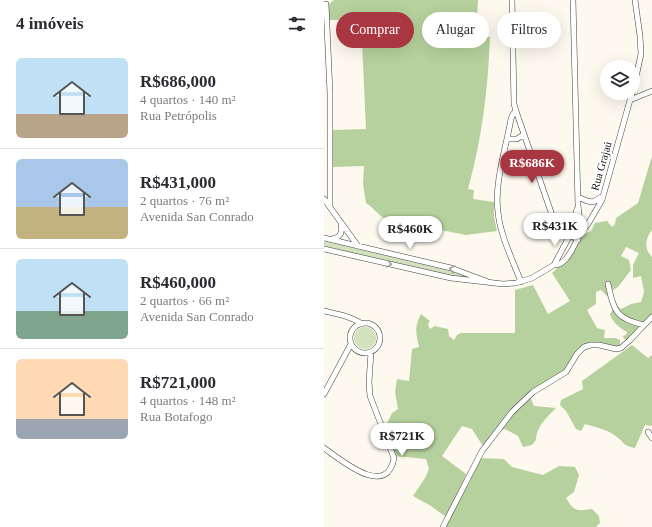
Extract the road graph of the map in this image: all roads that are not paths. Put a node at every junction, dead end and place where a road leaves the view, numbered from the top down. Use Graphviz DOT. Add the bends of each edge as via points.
graph roads {
  1 [pos="512,0"];
  2 [pos="573,0"];
  3 [pos="634,0"];
  4 [pos="327,3"];
  5 [pos="640,60"];
  6 [pos="652,91"];
  7 [pos="330,93"];
  8 [pos="640,96"];
  9 [pos="324,97"];
  10 [pos="630,100"];
  11 [pos="516,111"];
  12 [pos="523,135"];
  13 [pos="507,138"];
  14 [pos="330,154"];
  15 [pos="324,157"];
  16 [pos="603,196"];
  17 [pos="578,197"];
  18 [pos="324,198"];
  19 [pos="593,202"];
  20 [pos="578,205"];
  21 [pos="330,206"];
  22 [pos="596,210"];
  23 [pos="340,222"];
  24 [pos="557,226"];
  25 [pos="572,228"];
  26 [pos="581,232"];
  27 [pos="570,235"];
  28 [pos="326,239"];
  29 [pos="578,240"];
  30 [pos="358,246"];
  31 [pos="324,249"];
  32 [pos="554,266"];
  33 [pos="489,282"];
  34 [pos="520,282"];
  35 [pos="608,284"];
  36 [pos="324,311"];
  37 [pos="652,317"];
  38 [pos="362,324"];
  39 [pos="644,325"];
  40 [pos="351,344"];
  41 [pos="371,352"];
  42 [pos="324,394"];
  43 [pos="648,432"];
  44 [pos="652,438"];
  45 [pos="324,448"];
  46 [pos="443,527"];
  1 -- 11 [label="street"];
  2 -- 17 [label="street"];
  3 -- 5 [label="street, Rua Grajaú" via="640,36"];
  4 -- 7 [label="street"];
  6 -- 8 [label="street"];
  7 -- 9 [label="street"];
  7 -- 14 [label="street"];
  10 -- 16 [label="street, Rua Grajaú"];
  11 -- 12 [label="street"];
  11 -- 13 [label="street" via="511,119"];
  12 -- 13 [label="street" via="518,139"];
  12 -- 24 [label="street"];
  13 -- 34 [label="street" via="498,186 498,211"];
  14 -- 15 [label="street"];
  14 -- 21 [label="street"];
  16 -- 19 [label="street"];
  16 -- 22 [label="street, Rua Grajaú"];
  17 -- 19 [label="street"];
  17 -- 20 [label="street"];
  18 -- 21 [label="street"];
  19 -- 22 [label="street"];
  20 -- 25 [label="street"];
  20 -- 26 [label="street"];
  21 -- 23 [label="street"];
  22 -- 26 [label="street, Rua Grajaú"];
  23 -- 28 [label="street" via="340,235 337,238"];
  23 -- 30 [label="street"];
  24 -- 25 [label="street"];
  24 -- 27 [label="street"];
  25 -- 26 [label="street" via="577,228"];
  25 -- 27 [label="street"];
  26 -- 29 [label="street"];
  27 -- 29 [label="street"];
  27 -- 32 [label="street"];
  28 -- 30 [label="street"];
  29 -- 32 [label="street" via="566,259"];
  33 -- 30 [label="street, one-way" via="456,270"];
  31 -- 33 [label="street, one-way" via="451,278"];
  32 -- 34 [label="street"];
  33 -- 34 [label="street"];
  35 -- 39 [label="street" via="613,306 621,316 633,323"];
  36 -- 38 [label="street" via="346,316"];
  37 -- 39 [label="street"];
  38 -- 40 [label="street" via="353,329"];
  38 -- 41 [label="street" via="371,325 378,331 380,341"];
  39 -- 46 [label="street" via="620,348 591,345 584,348 566,372 534,392 518,407 482,451"];
  40 -- 41 [label="street" via="358,351"];
  40 -- 42 [label="street"];
  41 -- 45 [label="street" via="370,396 394,458 392,466 381,477 372,477"];
  43 -- 44 [label="street"];
}
